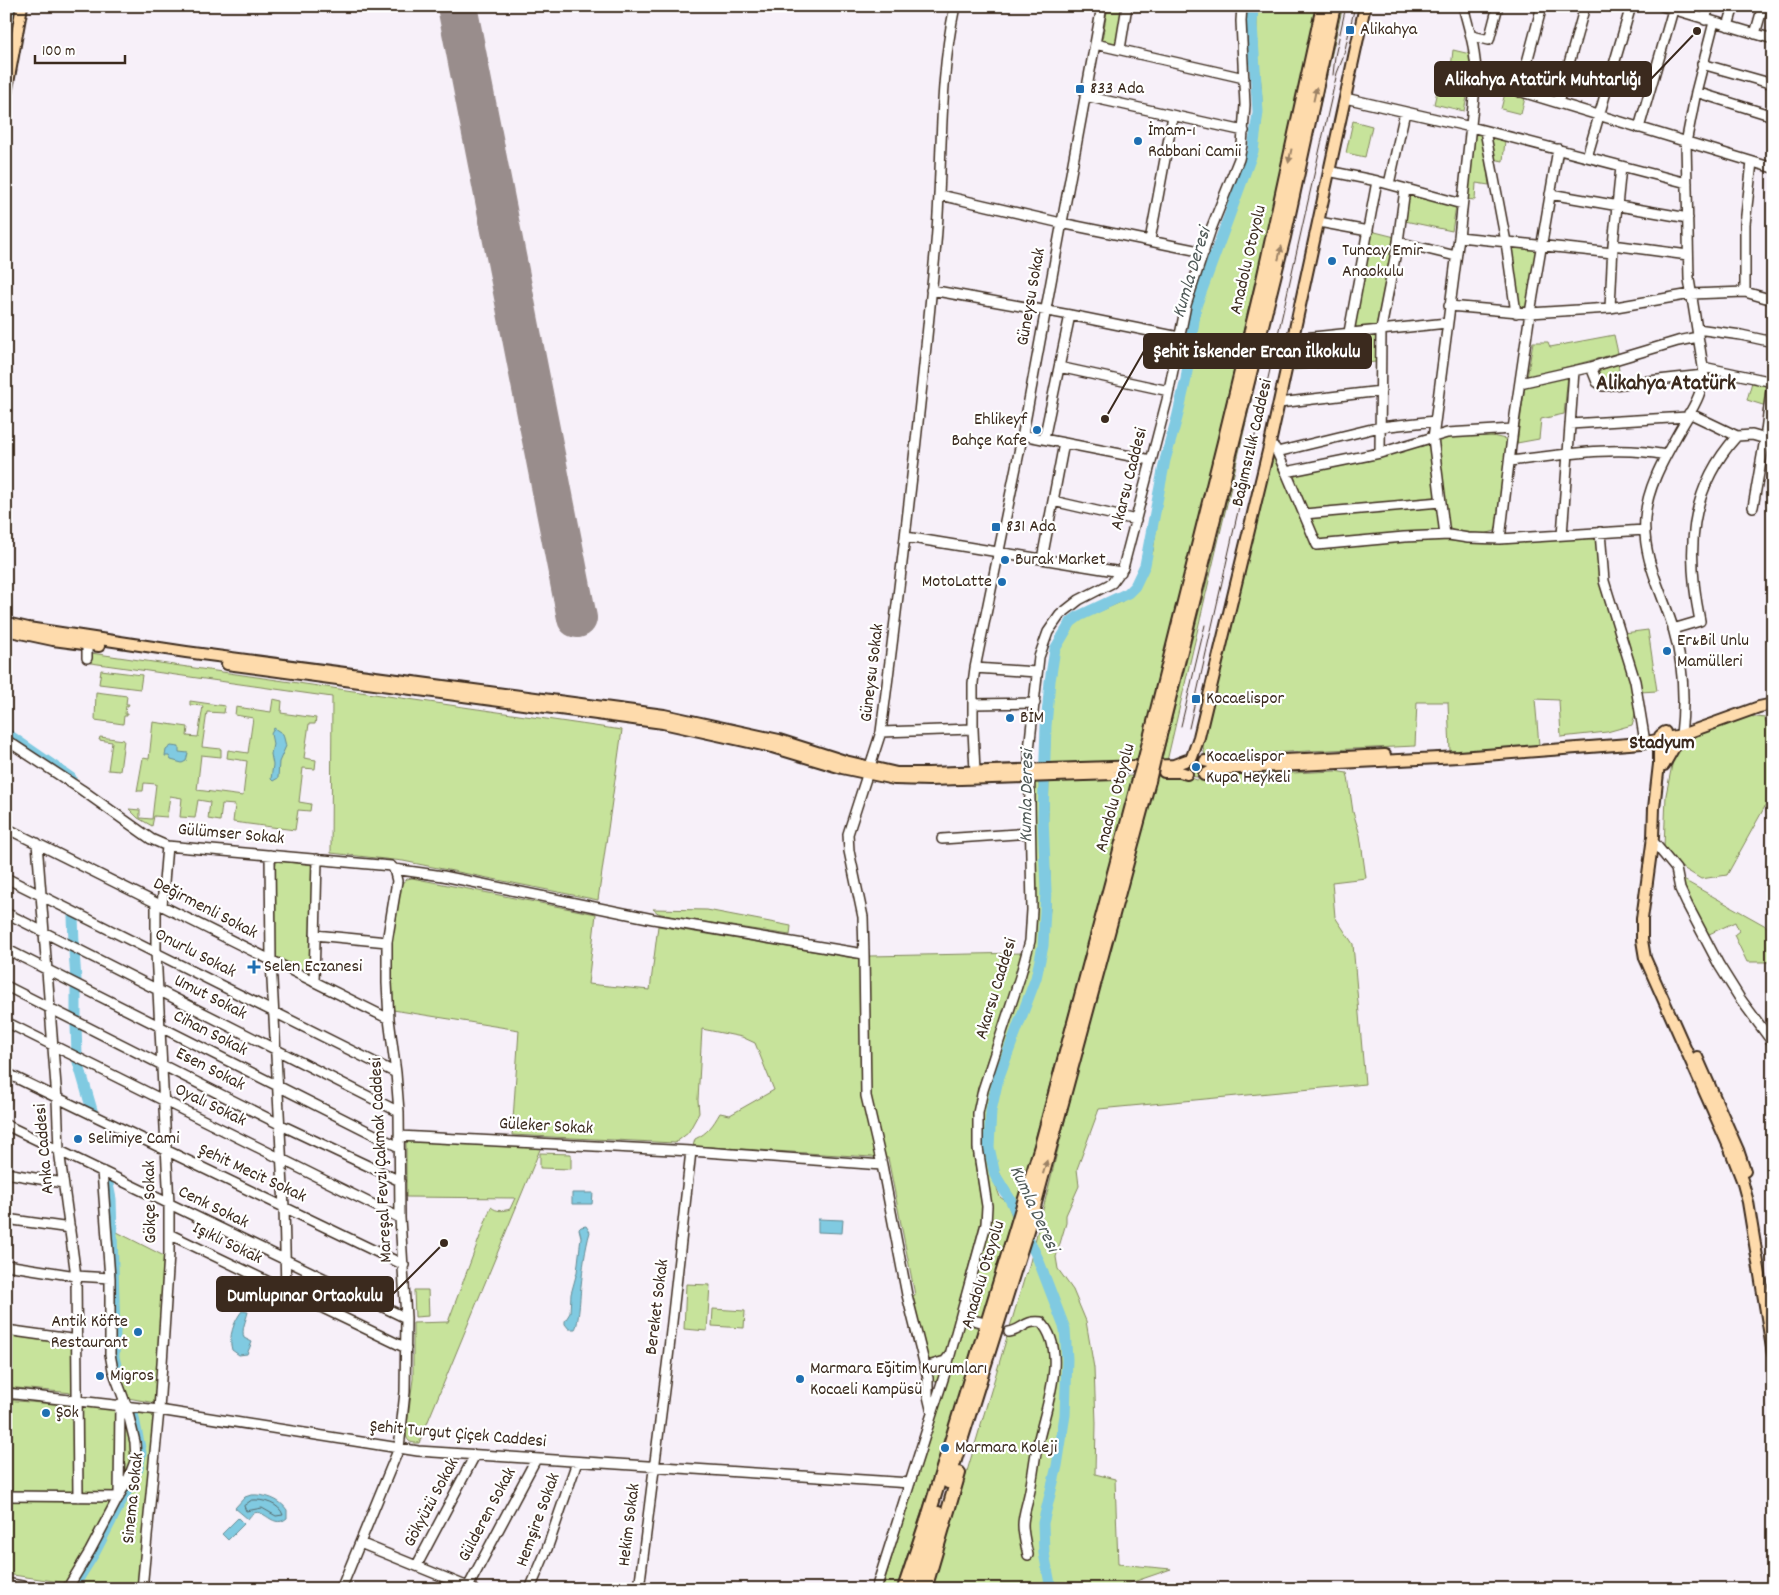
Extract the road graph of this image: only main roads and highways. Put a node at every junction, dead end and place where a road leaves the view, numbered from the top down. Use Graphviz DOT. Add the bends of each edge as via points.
graph roads {
  1 [pos="22,6"];
  2 [pos="1323,6"];
  3 [pos="1334,6"];
  4 [pos="1365,6"];
  5 [pos="10,70"];
  6 [pos="6,84"];
  7 [pos="6,94"];
  8 [pos="6,623"];
  9 [pos="6,630"];
  10 [pos="1773,700"];
  11 [pos="1773,704"];
  12 [pos="1681,732"];
  13 [pos="1662,735"];
  14 [pos="1643,739"];
  15 [pos="1459,754"];
  16 [pos="1150,759"];
  17 [pos="1197,759"];
  18 [pos="1662,765"];
  19 [pos="869,770"];
  20 [pos="1083,772"];
  21 [pos="1029,774"];
  22 [pos="1187,774"];
  23 [pos="1204,775"];
  24 [pos="1144,780"];
  25 [pos="1655,842"];
  26 [pos="1773,1321"];
  27 [pos="1772,1349"];
  28 [pos="985,1366"];
  29 [pos="904,1589"];
  30 [pos="914,1589"];
  31 [pos="925,1589"];
  1 -- 5 [label="main road"];
  2 -- 16 [label="highway, Anadolu Otoyolu, one-way" via="1263,280"];
  16 -- 3 [label="highway, Anadolu Otoyolu, one-way" via="1284,237"];
  4 -- 17 [label="main road, Bağımsızlık Caddesi" via="1272,438 1198,739"];
  5 -- 6 [label="main road"];
  5 -- 7 [label="main road"];
  8 -- 19 [label="main road" via="177,651 664,715 779,740"];
  9 -- 19 [label="main road" via="88,645 663,723 772,747 842,768"];
  10 -- 12 [label="main road"];
  11 -- 12 [label="main road"];
  12 -- 13 [label="main road"];
  12 -- 18 [label="main road"];
  13 -- 14 [label="main road"];
  13 -- 18 [label="main road"];
  14 -- 15 [label="main road"];
  14 -- 18 [label="main road"];
  15 -- 17 [label="main road" via="1219,763"];
  15 -- 23 [label="main road" via="1220,769"];
  16 -- 24 [label="highway, Anadolu Otoyolu, bridge"];
  17 -- 20 [label="main road" via="1174,765"];
  17 -- 22 [label="main road" via="1185,769"];
  17 -- 23 [label="main road" via="1208,769"];
  18 -- 25 [label="main road"];
  19 -- 21 [label="main road"];
  19 -- 21 [label="main road" via="894,779 929,780"];
  20 -- 21 [label="main road"];
  20 -- 22 [label="main road"];
  22 -- 23 [label="main road" via="1195,779"];
  28 -- 24 [label="highway, Anadolu Otoyolu, one-way" via="1032,1214"];
  24 -- 29 [label="highway, Anadolu Otoyolu" via="1025,1199"];
  25 -- 26 [label="main road" via="1648,943 1653,962 1738,1150 1754,1202"];
  25 -- 27 [label="main road" via="1642,919 1645,958 1742,1180"];
  28 -- 30 [label="highway, Anadolu Otoyolu"];
  28 -- 31 [label="highway" via="958,1477"];
}
